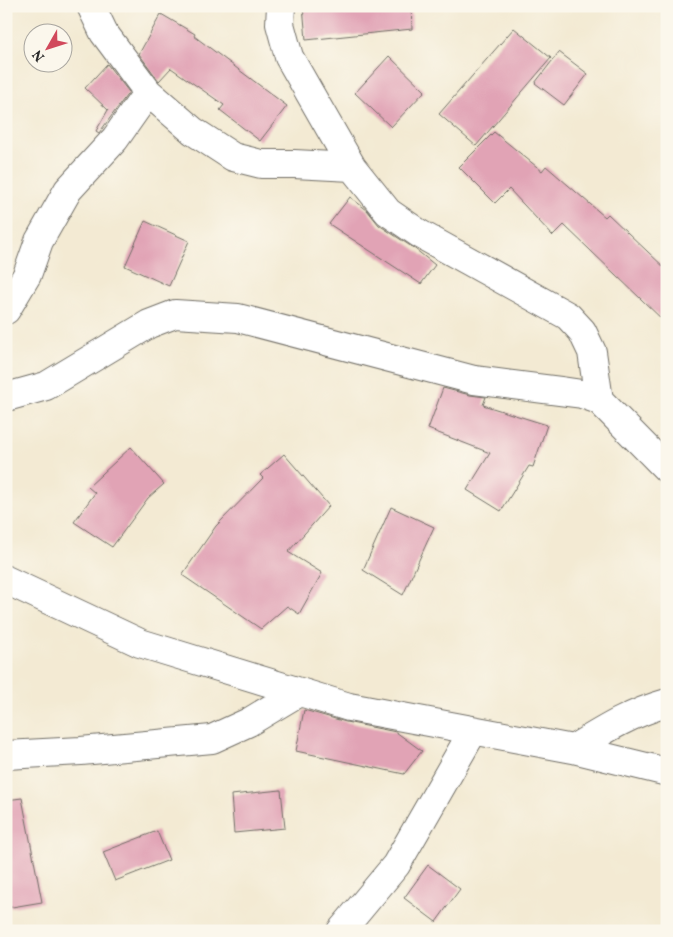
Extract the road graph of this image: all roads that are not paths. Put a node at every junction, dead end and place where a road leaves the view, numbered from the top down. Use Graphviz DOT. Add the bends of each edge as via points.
graph roads {
  1 [pos="91,6"];
  2 [pos="281,6"];
  3 [pos="148,92"];
  4 [pos="352,167"];
  5 [pos="6,310"];
  6 [pos="6,396"];
  7 [pos="599,400"];
  8 [pos="667,469"];
  9 [pos="6,580"];
  10 [pos="299,692"];
  11 [pos="667,703"];
  12 [pos="473,730"];
  13 [pos="573,749"];
  14 [pos="6,755"];
  15 [pos="667,772"];
  16 [pos="341,931"];
  1 -- 3 [label="street" via="104,33"];
  2 -- 4 [label="street" via="280,24 290,57"];
  3 -- 4 [label="street" via="193,130 233,157 261,164"];
  3 -- 5 [label="street" via="115,139 68,190 39,241 27,275"];
  4 -- 7 [label="street" via="388,212 420,234 568,316 582,331 592,352"];
  6 -- 7 [label="street" via="46,386 149,324 175,314 238,318 474,380 582,394"];
  7 -- 8 [label="street"];
  9 -- 10 [label="street" via="140,643"];
  10 -- 12 [label="street" via="349,707"];
  10 -- 14 [label="street" via="249,722 212,739"];
  11 -- 13 [label="street" via="617,722"];
  12 -- 13 [label="street"];
  12 -- 16 [label="street" via="396,865"];
  13 -- 15 [label="street"];
}
